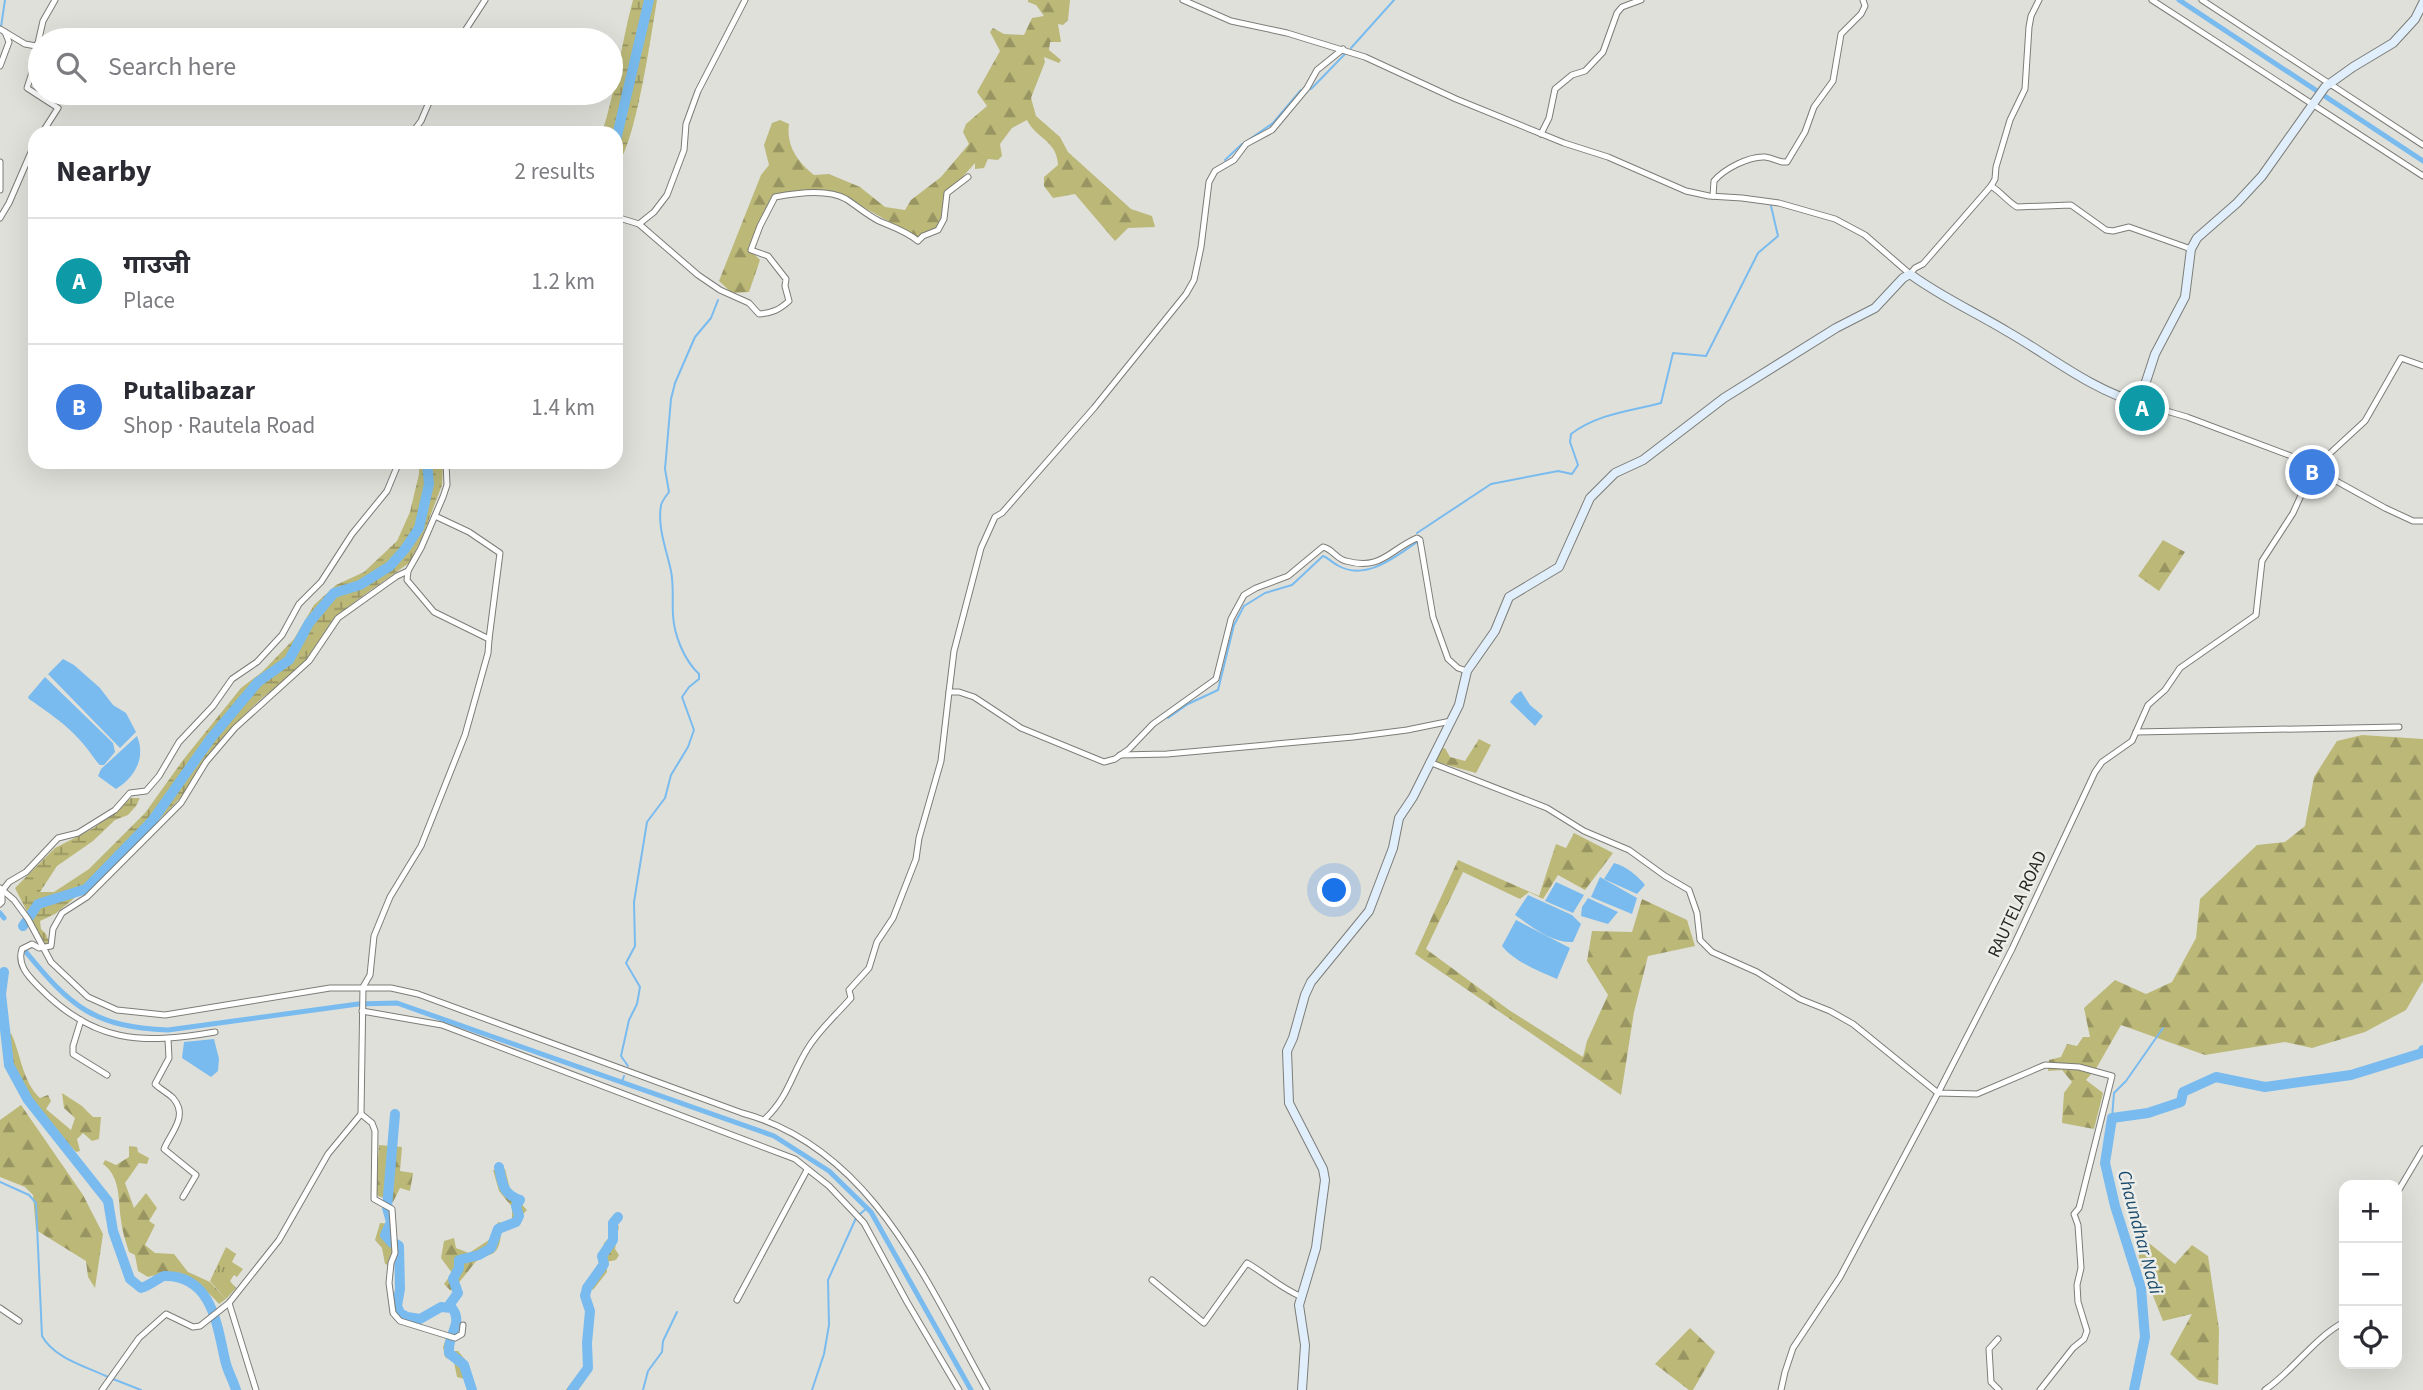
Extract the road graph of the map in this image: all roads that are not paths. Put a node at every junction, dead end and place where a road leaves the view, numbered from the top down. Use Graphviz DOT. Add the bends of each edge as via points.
graph roads {
  1 [pos="55,0"];
  2 [pos="485,0"];
  3 [pos="745,0"];
  4 [pos="1183,0"];
  5 [pos="1641,0"];
  6 [pos="1863,0"];
  7 [pos="2039,0"];
  8 [pos="2152,0"];
  9 [pos="2202,0"];
  10 [pos="2423,3"];
  11 [pos="41,28"];
  12 [pos="467,28"];
  13 [pos="3,31"];
  14 [pos="28,45"];
  15 [pos="1343,49"];
  16 [pos="0,66"];
  17 [pos="2327,85"];
  18 [pos="2314,103"];
  19 [pos="53,105"];
  20 [pos="428,105"];
  21 [pos="46,126"];
  22 [pos="417,126"];
  23 [pos="1541,134"];
  24 [pos="2423,145"];
  25 [pos="28,159"];
  26 [pos="0,162"];
  27 [pos="2423,176"];
  28 [pos="968,177"];
  29 [pos="1991,186"];
  30 [pos="0,190"];
  31 [pos="1713,196"];
  32 [pos="0,218"];
  33 [pos="623,219"];
  34 [pos="639,224"];
  35 [pos="2191,249"];
  36 [pos="1910,274"];
  37 [pos="2423,366"];
  38 [pos="2139,403"];
  39 [pos="396,469"];
  40 [pos="446,469"];
  41 [pos="2313,469"];
  42 [pos="435,516"];
  43 [pos="2423,521"];
  44 [pos="408,571"];
  45 [pos="489,639"];
  46 [pos="1467,671"];
  47 [pos="949,692"];
  48 [pos="1451,721"];
  49 [pos="2399,727"];
  50 [pos="2136,732"];
  51 [pos="1120,755"];
  52 [pos="1429,762"];
  53 [pos="1,889"];
  54 [pos="1,903"];
  55 [pos="42,948"];
  56 [pos="363,990"];
  57 [pos="363,1008"];
  58 [pos="81,1020"];
  59 [pos="215,1032"];
  60 [pos="167,1039"];
  61 [pos="107,1075"];
  62 [pos="1938,1093"];
  63 [pos="361,1114"];
  64 [pos="765,1119"];
  65 [pos="2423,1149"];
  66 [pos="807,1170"];
  67 [pos="2402,1185"];
  68 [pos="183,1197"];
  69 [pos="1152,1280"];
  70 [pos="1302,1297"];
  71 [pos="737,1300"];
  72 [pos="229,1303"];
  73 [pos="0,1308"];
  74 [pos="19,1321"];
  75 [pos="463,1325"];
  76 [pos="2339,1325"];
  77 [pos="1998,1339"];
  78 [pos="102,1390"];
  79 [pos="256,1390"];
  80 [pos="959,1390"];
  81 [pos="987,1390"];
  82 [pos="1302,1390"];
  83 [pos="1782,1390"];
  84 [pos="1999,1390"];
  85 [pos="2040,1390"];
  86 [pos="2265,1390"];
  1 -- 11 [label="street"];
  2 -- 12 [label="street"];
  3 -- 34 [label="street" via="698,91 686,124 684,150 667,194"];
  4 -- 15 [label="street" via="1231,21"];
  5 -- 23 [label="street" via="1617,13 1603,52 1585,71 1555,89"];
  6 -- 31 [label="street" via="1861,14 1841,34 1833,80 1787,162 1756,157 1729,169 1714,181"];
  7 -- 29 [label="street" via="2029,27 2025,89 2010,120"];
  8 -- 18 [label="street"];
  9 -- 17 [label="street"];
  10 -- 17 [label="street" via="2393,43"];
  13 -- 14 [label="street"];
  13 -- 16 [label="street" via="9,41"];
  15 -- 23 [label="street"];
  15 -- 47 [label="street" via="1317,70 1272,130 1246,144 1234,160 1215,171 1209,182 1194,280 1186,294 1094,408 995,517 965,607"];
  17 -- 18 [label="street"];
  17 -- 24 [label="street"];
  18 -- 27 [label="street"];
  18 -- 35 [label="street" via="2262,176"];
  19 -- 21 [label="street" via="58,108"];
  20 -- 22 [label="street"];
  23 -- 31 [label="street" via="1686,191"];
  25 -- 32 [label="street"];
  26 -- 30 [label="street"];
  28 -- 34 [label="street" via="947,193 938,230 918,241 832,194 775,197 751,250 768,256 786,279 789,301 769,313 759,314 749,303 698,275"];
  29 -- 35 [label="street" via="2017,207 2071,205 2106,230 2129,227"];
  29 -- 36 [label="street"];
  31 -- 36 [label="street" via="1779,203 1835,219 1866,235"];
  33 -- 34 [label="street"];
  35 -- 38 [label="street" via="2185,297 2155,354"];
  36 -- 38 [label="street" via="2097,388"];
  36 -- 46 [label="street" via="1875,308 1724,398 1643,460 1615,473 1590,498 1559,567 1509,597 1495,631"];
  37 -- 41 [label="street" via="2401,358 2365,421"];
  38 -- 41 [label="street" via="2261,444"];
  39 -- 53 [label="street" via="387,491 299,604 282,635 257,662 232,679 179,742 146,791 130,793 115,810 79,833 58,838 26,872"];
  40 -- 42 [label="street" via="447,485"];
  41 -- 43 [label="street" via="2413,521"];
  41 -- 50 [label="street, RAUTELA ROAD" via="2293,513 2262,561 2256,615 2180,668 2148,705"];
  42 -- 44 [label="street"];
  42 -- 45 [label="street" via="500,553"];
  44 -- 45 [label="street" via="407,580 434,612"];
  44 -- 55 [label="street" via="338,618 309,661 235,728 206,762 181,803 87,897 62,913 51,946"];
  45 -- 56 [label="street" via="465,735 416,858 390,897 374,936"];
  46 -- 48 [label="street"];
  46 -- 51 [label="street" via="1448,659 1433,617 1420,540 1376,563 1360,565 1341,560 1323,547 1288,576 1244,595 1231,619 1216,679 1153,723"];
  47 -- 51 [label="street" via="974,697 1021,728 1088,757 1104,762"];
  47 -- 64 [label="street" via="932,799 893,918 877,942 869,968 849,990 851,998 809,1046 790,1088"];
  48 -- 51 [label="street" via="1353,737"];
  48 -- 52 [label="street"];
  49 -- 50 [label="street"];
  50 -- 62 [label="street, RAUTELA ROAD" via="2132,741 2095,772"];
  52 -- 62 [label="street" via="1547,808 1636,854 1689,890 1700,940 1712,952 1853,1024"];
  52 -- 70 [label="street" via="1399,818 1369,911 1311,982 1287,1051 1289,1103 1325,1180 1316,1248"];
  53 -- 54 [label="street"];
  53 -- 55 [label="street" via="15,900"];
  55 -- 56 [label="street" via="88,997 135,1013 165,1015 330,988"];
  55 -- 58 [label="street" via="32,944 22,949 23,970 44,993"];
  56 -- 57 [label="street"];
  56 -- 64 [label="street" via="391,988 418,994"];
  57 -- 63 [label="street"];
  57 -- 66 [label="street" via="442,1025 794,1159"];
  58 -- 60 [label="street" via="129,1037"];
  58 -- 61 [label="street" via="73,1054"];
  59 -- 60 [label="street"];
  60 -- 68 [label="street" via="169,1058 155,1084 173,1098 180,1115 164,1149 196,1175"];
  62 -- 83 [label="street, RAUTELA ROAD" via="1840,1277 1793,1348"];
  62 -- 85 [label="street" via="1977,1094 2045,1065 2079,1067 2112,1076 2074,1214 2081,1268 2078,1301 2087,1331"];
  63 -- 72 [label="street" via="328,1154 279,1240"];
  63 -- 75 [label="street" via="372,1123 377,1143 373,1195 388,1205 394,1227 393,1313 400,1321 450,1336 462,1335"];
  64 -- 81 [label="street" via="822,1152 885,1214"];
  65 -- 67 [label="street"];
  66 -- 71 [label="street"];
  66 -- 80 [label="street" via="830,1186 864,1223"];
  69 -- 70 [label="street" via="1204,1323 1247,1263"];
  70 -- 82 [label="street"];
  72 -- 78 [label="street" via="200,1326 166,1314 139,1338"];
  72 -- 79 [label="street"];
  73 -- 74 [label="street"];
  76 -- 86 [label="street"];
  77 -- 84 [label="street" via="1989,1349 1991,1382"];
}
